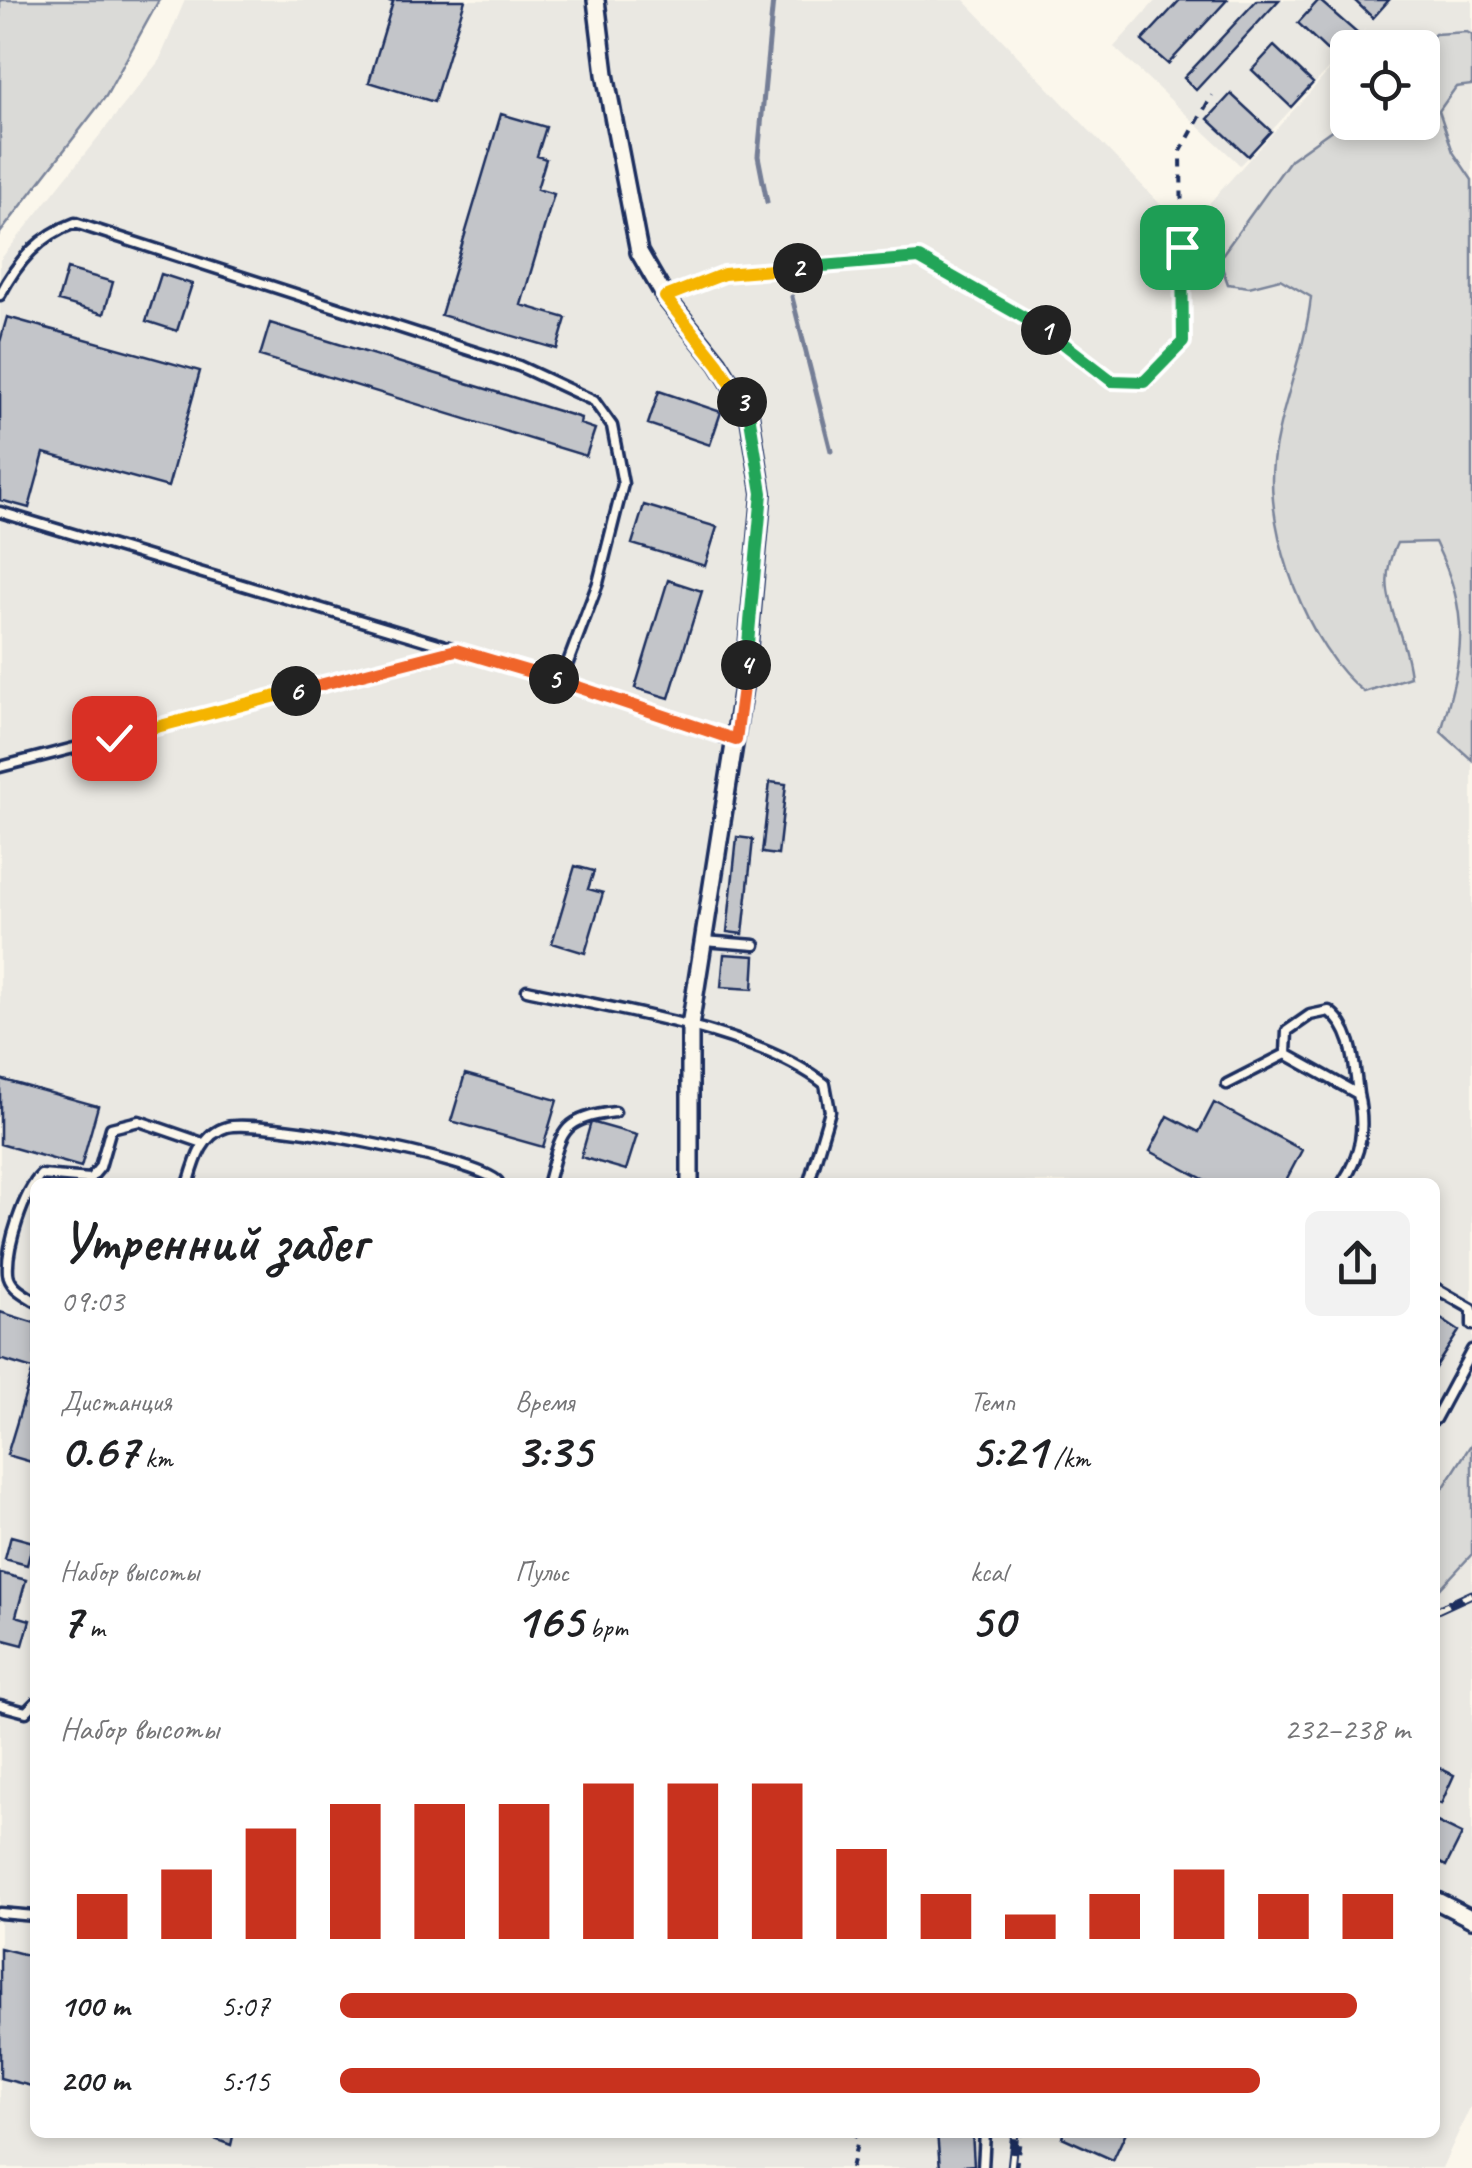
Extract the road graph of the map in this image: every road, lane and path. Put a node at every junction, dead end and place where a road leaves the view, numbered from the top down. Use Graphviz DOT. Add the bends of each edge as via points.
graph roads {
  1 [pos="596,0"];
  2 [pos="1212,95"];
  3 [pos="0,295"];
  4 [pos="665,297"];
  5 [pos="0,512"];
  6 [pos="456,650"];
  7 [pos="561,680"];
  8 [pos="736,740"];
  9 [pos="0,767"];
  10 [pos="704,941"];
  11 [pos="755,945"];
  12 [pos="527,990"];
  13 [pos="690,1026"];
  14 [pos="1286,1054"];
  15 [pos="1228,1084"];
  16 [pos="1358,1094"];
  17 [pos="615,1112"];
  18 [pos="203,1143"];
  19 [pos="37,1178"];
  20 [pos="80,1178"];
  21 [pos="91,1178"];
  22 [pos="190,1178"];
  23 [pos="490,1178"];
  24 [pos="549,1178"];
  25 [pos="690,1178"];
  26 [pos="810,1178"];
  27 [pos="1346,1178"];
  28 [pos="30,1186"];
  29 [pos="1440,1291"];
  30 [pos="30,1298"];
  31 [pos="1472,1325"];
  32 [pos="1472,1350"];
  33 [pos="1440,1410"];
  34 [pos="0,1705"];
  35 [pos="30,1708"];
  36 [pos="1440,1903"];
  37 [pos="0,1913"];
  38 [pos="30,1916"];
  39 [pos="1472,1919"];
  40 [pos="857,2138"];
  41 [pos="985,2138"];
  42 [pos="1020,2138"];
  43 [pos="851,2168"];
  44 [pos="983,2168"];
  45 [pos="1016,2168"];
  1 -- 4 [label="street" via="639,252"];
  2 -- 4 [label="path" via="1181,151 1183,342 1144,382 1112,381 1058,336 919,258 724,274"];
  3 -- 7 [label="lane" via="46,233 75,223 519,366 594,401 612,426 623,484 598,583"];
  4 -- 8 [label="street" via="749,413 759,477 756,561"];
  5 -- 6 [label="lane"];
  6 -- 7 [label="lane"];
  6 -- 9 [label="lane"];
  7 -- 8 [label="lane"];
  8 -- 10 [label="street"];
  10 -- 11 [label="lane"];
  10 -- 13 [label="street"];
  12 -- 13 [label="lane"];
  13 -- 25 [label="street"];
  13 -- 26 [label="lane" via="804,1067 826,1084 830,1111"];
  14 -- 15 [label="lane"];
  14 -- 16 [label="lane"];
  14 -- 16 [label="lane" via="1286,1032 1328,1011 1340,1020 1352,1048"];
  16 -- 27 [label="lane" via="1364,1121 1357,1161"];
  17 -- 24 [label="lane" via="581,1116 560,1136"];
  18 -- 21 [label="lane" via="139,1121 111,1128"];
  18 -- 22 [label="lane"];
  18 -- 23 [label="lane" via="227,1127 362,1140 460,1162"];
  19 -- 20 [label="lane"];
  28 -- 30 [label="lane" via="8,1274"];
  29 -- 31 [label="lane" via="1472,1310"];
  32 -- 33 [label="lane"];
  34 -- 35 [label="lane"];
  36 -- 39 [label="street"];
  37 -- 38 [label="lane"];
  40 -- 43 [label="path"];
  41 -- 44 [label="lane"];
  42 -- 45 [label="path"];
}
